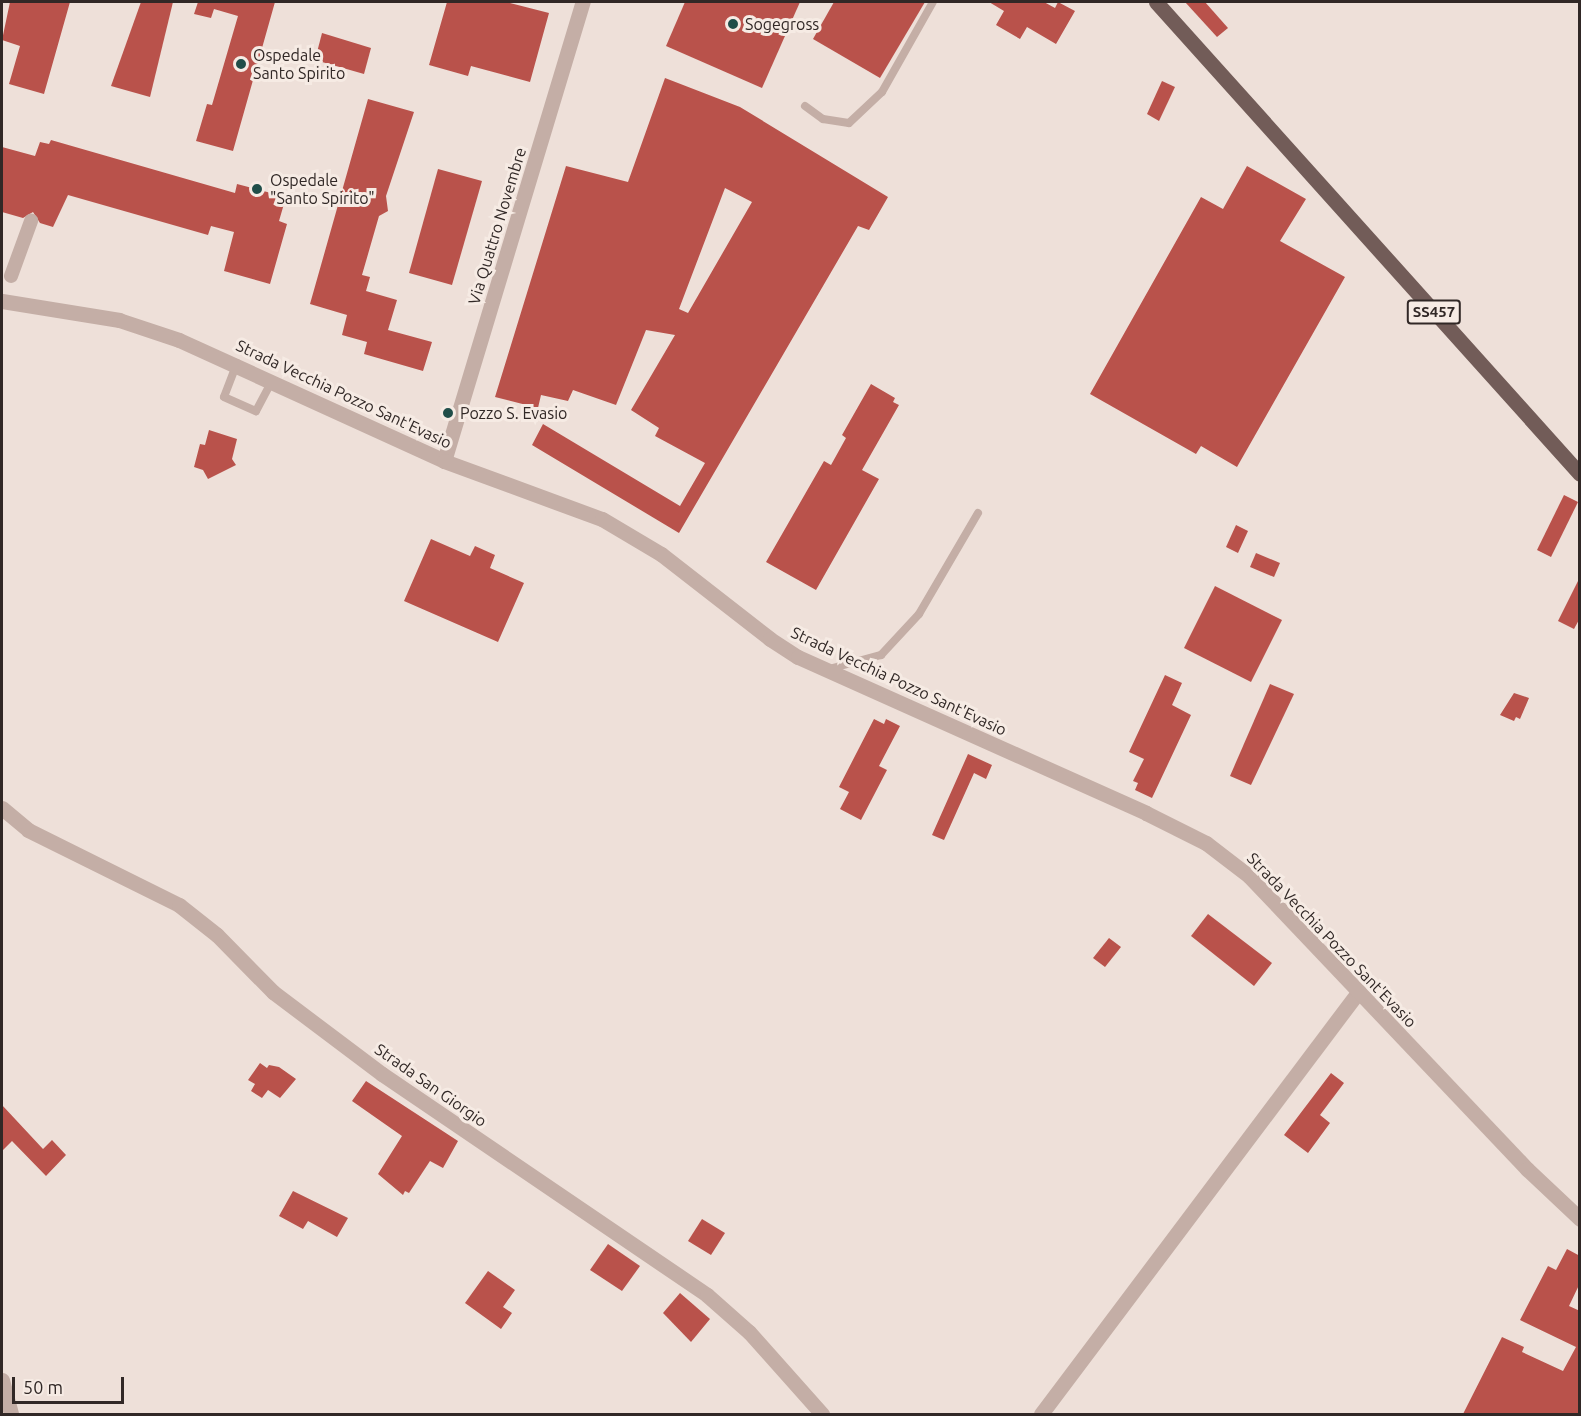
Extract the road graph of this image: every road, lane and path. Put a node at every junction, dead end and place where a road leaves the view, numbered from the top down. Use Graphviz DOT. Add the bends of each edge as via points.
graph roads {
  1 [pos="584,2"];
  2 [pos="933,2"];
  3 [pos="1156,2"];
  4 [pos="805,106"];
  5 [pos="31,221"];
  6 [pos="11,276"];
  7 [pos="2,301"];
  8 [pos="237,363"];
  9 [pos="272,380"];
  10 [pos="444,461"];
  11 [pos="1580,474"];
  12 [pos="978,513"];
  13 [pos="826,670"];
  14 [pos="2,808"];
  15 [pos="1359,991"];
  16 [pos="1580,1219"];
  17 [pos="2,1380"];
  18 [pos="11,1414"];
  19 [pos="822,1414"];
  20 [pos="1041,1414"];
  1 -- 10 [label="street, Via Quattro Novembre"];
  2 -- 4 [label="lane" via="882,92 849,123 823,119"];
  3 -- 11 [label="main road, SS457"];
  5 -- 6 [label="street"];
  7 -- 8 [label="street, Strada Vecchia Pozzo Sant'Evasio" via="119,320"];
  8 -- 9 [label="street, Strada Vecchia Pozzo Sant'Evasio"];
  8 -- 9 [label="lane" via="224,396 256,411"];
  9 -- 10 [label="street, Strada Vecchia Pozzo Sant'Evasio" via="326,409"];
  10 -- 13 [label="street, Strada Vecchia Pozzo Sant'Evasio" via="602,519 661,554 770,639"];
  12 -- 13 [label="lane" via="919,614 881,655"];
  13 -- 15 [label="street, Strada Vecchia Pozzo Sant'Evasio" via="1206,843 1249,876"];
  14 -- 19 [label="street, Strada San Giorgio" via="28,830 180,905 217,935 273,992 382,1074 707,1294 749,1332"];
  15 -- 16 [label="street, Strada Vecchia Pozzo Sant'Evasio" via="1527,1169"];
  15 -- 20 [label="street"];
  17 -- 18 [label="street"];
}
